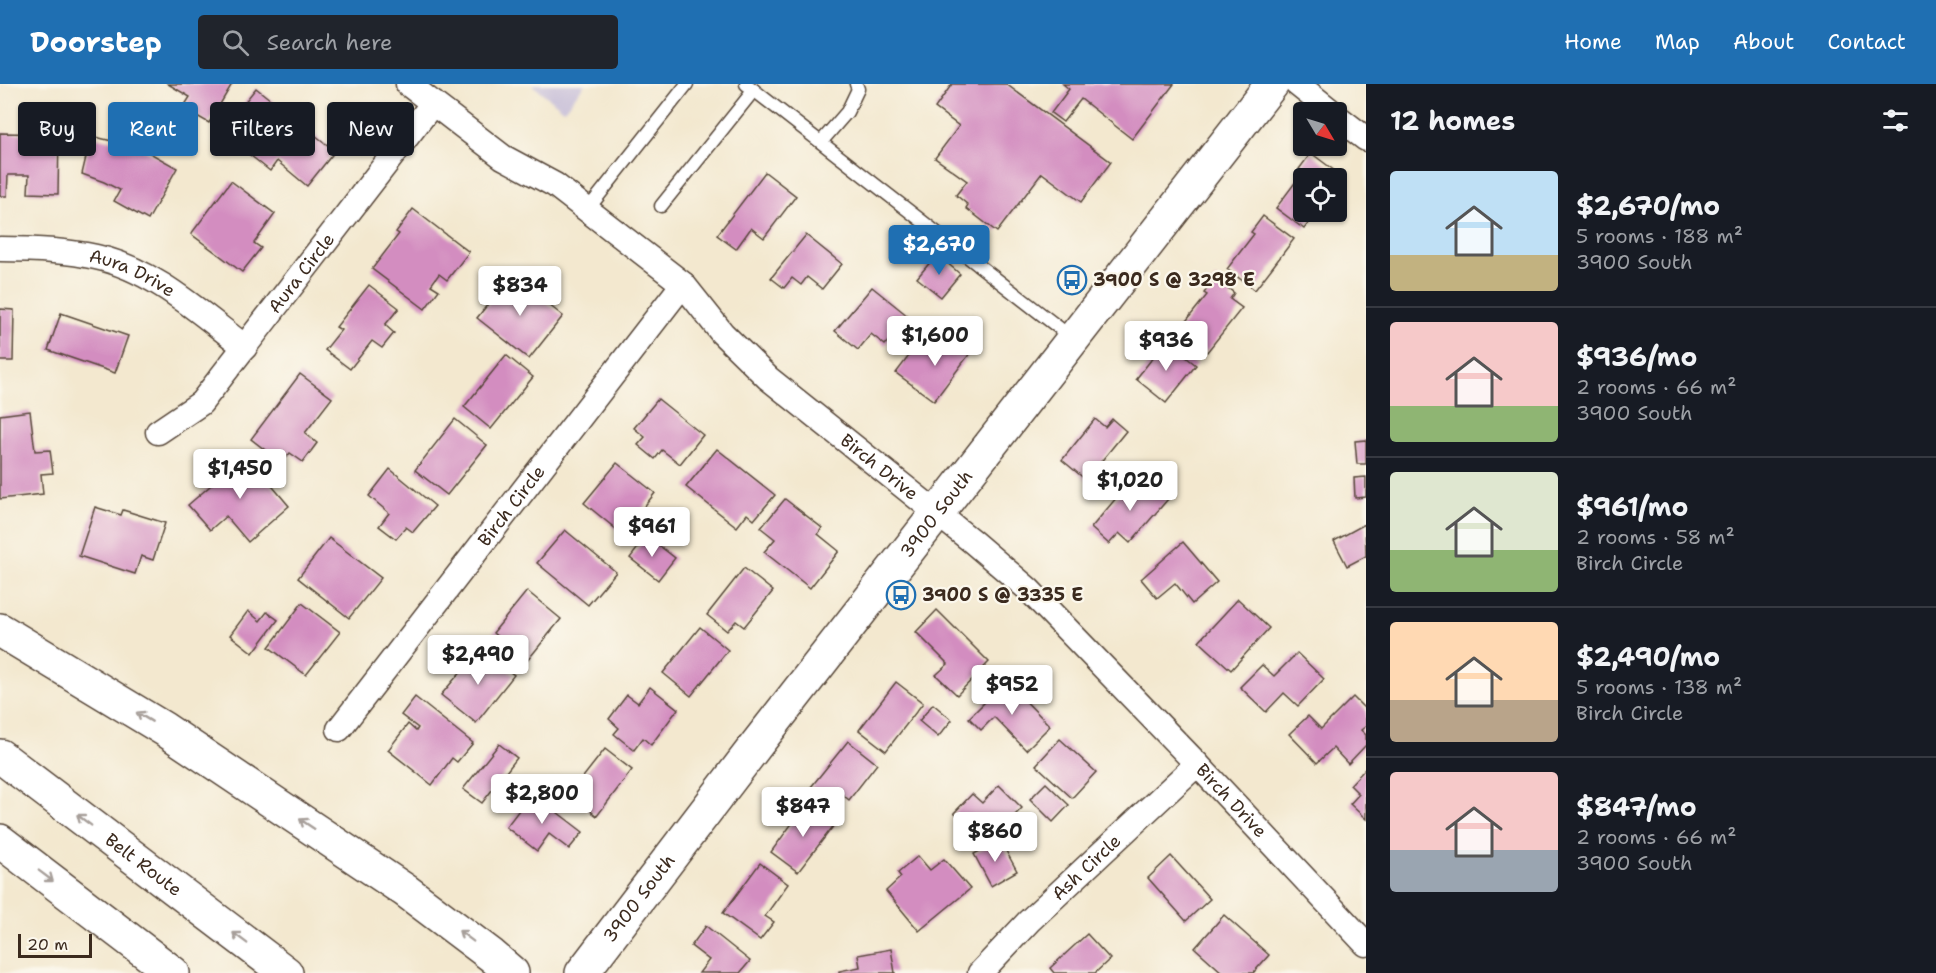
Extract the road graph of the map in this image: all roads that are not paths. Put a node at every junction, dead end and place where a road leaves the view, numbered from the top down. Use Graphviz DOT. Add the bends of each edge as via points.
graph roads {
  1 [pos="408,84"];
  2 [pos="687,84"];
  3 [pos="856,84"];
  4 [pos="1272,84"];
  5 [pos="1297,84"];
  6 [pos="750,87"];
  7 [pos="1320,102"];
  8 [pos="433,103"];
  9 [pos="1347,124"];
  10 [pos="1366,139"];
  11 [pos="821,142"];
  12 [pos="661,206"];
  13 [pos="588,209"];
  14 [pos="0,249"];
  15 [pos="683,284"];
  16 [pos="1073,339"];
  17 [pos="245,347"];
  18 [pos="158,432"];
  19 [pos="936,514"];
  20 [pos="0,630"];
  21 [pos="339,729"];
  22 [pos="0,756"];
  23 [pos="1197,765"];
  24 [pos="0,841"];
  25 [pos="1366,944"];
  26 [pos="173,973"];
  27 [pos="286,973"];
  28 [pos="512,973"];
  29 [pos="582,973"];
  30 [pos="980,973"];
  1 -- 8 [label="street, Birch Drive"];
  2 -- 13 [label="lane"];
  3 -- 11 [label="lane" via="858,89 847,112"];
  4 -- 16 [label="main road, 3900 South"];
  5 -- 7 [label="street"];
  6 -- 11 [label="lane"];
  6 -- 12 [label="lane"];
  8 -- 13 [label="street, Birch Drive" via="503,157 555,185"];
  8 -- 17 [label="street, Aura Circle"];
  9 -- 10 [label="street"];
  11 -- 16 [label="lane"];
  13 -- 15 [label="street, Birch Drive"];
  14 -- 17 [label="street, Aura Drive" via="46,249 98,257 136,272 172,292"];
  15 -- 19 [label="street, Birch Drive" via="722,333 768,378"];
  15 -- 21 [label="street, Birch Circle"];
  16 -- 19 [label="main road, 3900 South"];
  17 -- 18 [label="street, Aura Circle" via="201,403"];
  19 -- 23 [label="street, Birch Drive" via="1028,590"];
  19 -- 29 [label="main road, 3900 South"];
  28 -- 20 [label="main road, one-way" via="406,891 164,729"];
  27 -- 22 [label="main road, Belt Route, one-way"];
  23 -- 25 [label="street, Birch Drive"];
  23 -- 30 [label="street, Ash Circle" via="1029,921"];
  24 -- 26 [label="main road, one-way"];
}
